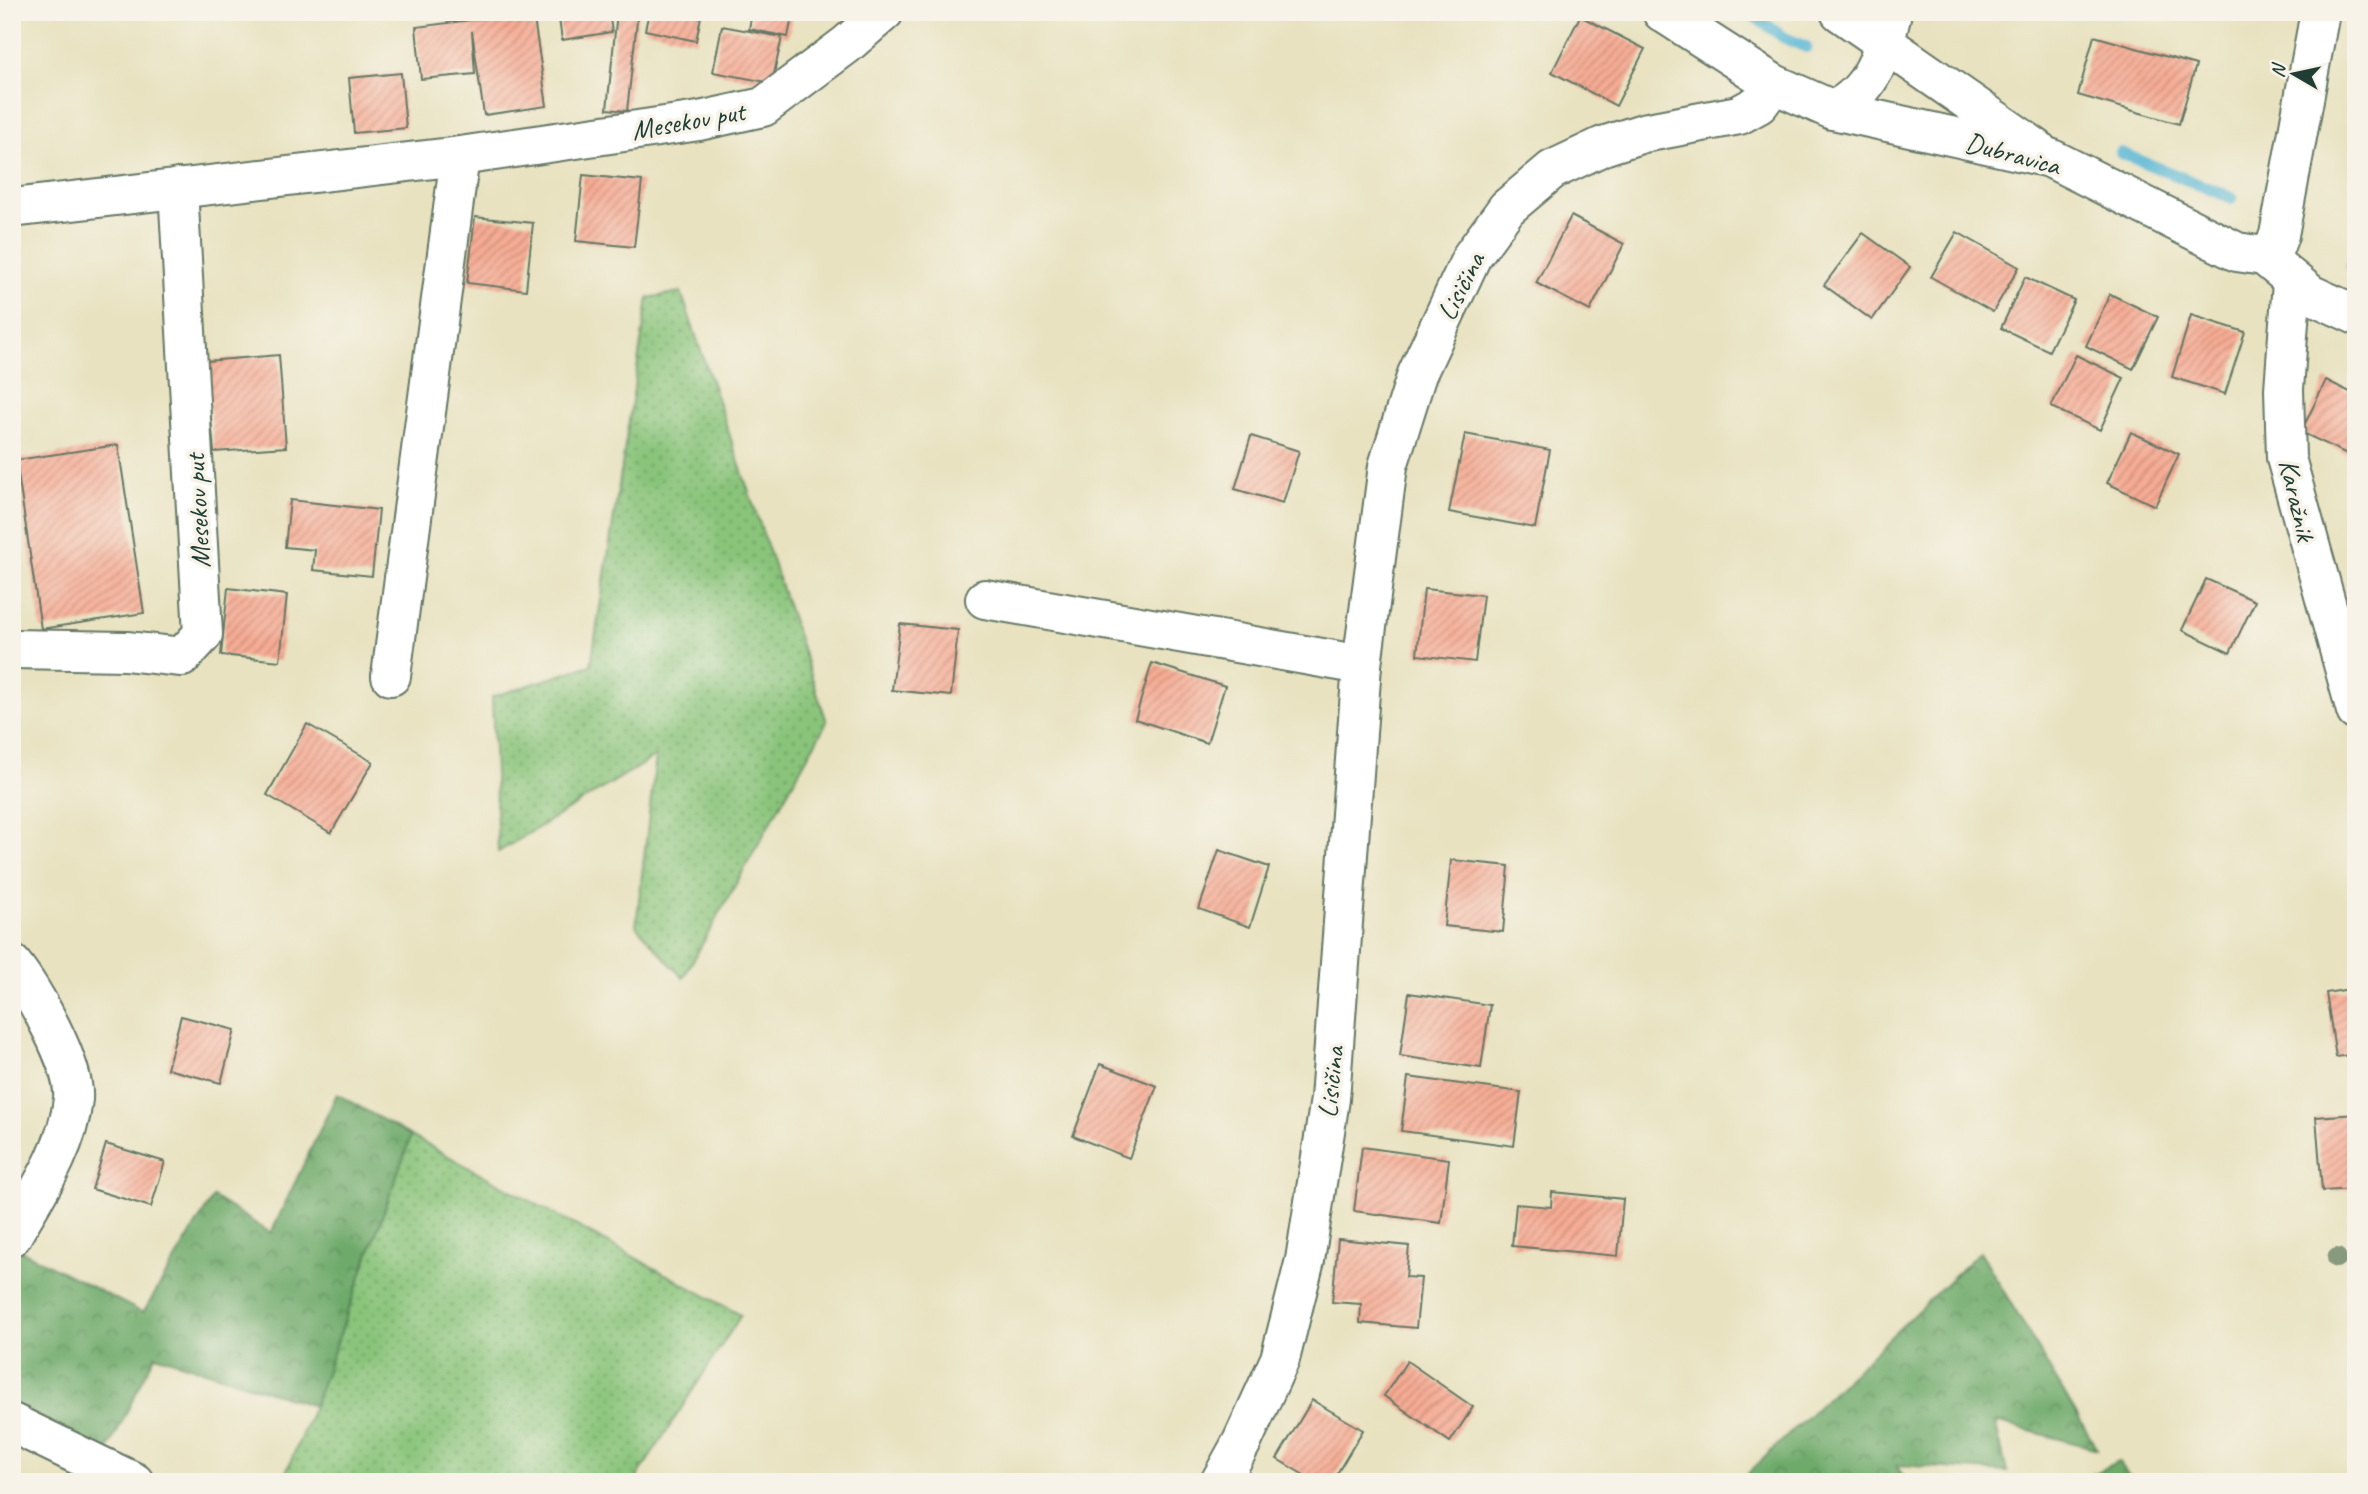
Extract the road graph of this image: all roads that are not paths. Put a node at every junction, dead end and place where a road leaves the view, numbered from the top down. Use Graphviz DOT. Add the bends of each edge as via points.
graph roads {
  1 [pos="884,12"];
  2 [pos="1662,12"];
  3 [pos="1840,12"];
  4 [pos="2320,12"];
  5 [pos="1889,28"];
  6 [pos="1774,84"];
  7 [pos="1833,110"];
  8 [pos="460,156"];
  9 [pos="2050,158"];
  10 [pos="178,188"];
  11 [pos="12,208"];
  12 [pos="2264,256"];
  13 [pos="2292,282"];
  14 [pos="2356,315"];
  15 [pos="985,599"];
  16 [pos="12,649"];
  17 [pos="1362,665"];
  18 [pos="391,676"];
  19 [pos="2356,711"];
  20 [pos="19,981"];
  21 [pos="12,1236"];
  22 [pos="12,1423"];
  23 [pos="134,1482"];
  24 [pos="1220,1482"];
  1 -- 8 [label="street, Mesekov put" via="763,107 699,121"];
  2 -- 6 [label="street, Dubravica"];
  3 -- 5 [label="street"];
  4 -- 12 [label="street" via="2279,235 2273,251"];
  5 -- 7 [label="street" via="1863,88 1850,102"];
  5 -- 9 [label="street"];
  6 -- 7 [label="street, Dubravica"];
  6 -- 17 [label="street, Lisičina" via="1759,104 1740,115 1643,133 1552,170 1507,208 1472,256 1418,374 1388,466"];
  7 -- 9 [label="street, Dubravica"];
  8 -- 10 [label="street, Mesekov put"];
  8 -- 18 [label="street"];
  9 -- 12 [label="street, Dubravica" via="2237,252"];
  10 -- 11 [label="street, Mesekov put"];
  10 -- 16 [label="street, Mesekov put" via="203,634 183,657"];
  12 -- 13 [label="street"];
  13 -- 14 [label="street"];
  13 -- 19 [label="street, Karažnik" via="2284,389 2286,458"];
  15 -- 17 [label="street"];
  17 -- 24 [label="street, Lisičina" via="1330,1099 1305,1260 1280,1359"];
  20 -- 21 [label="street" via="62,1055 74,1098 57,1158"];
  22 -- 23 [label="street"];
}
